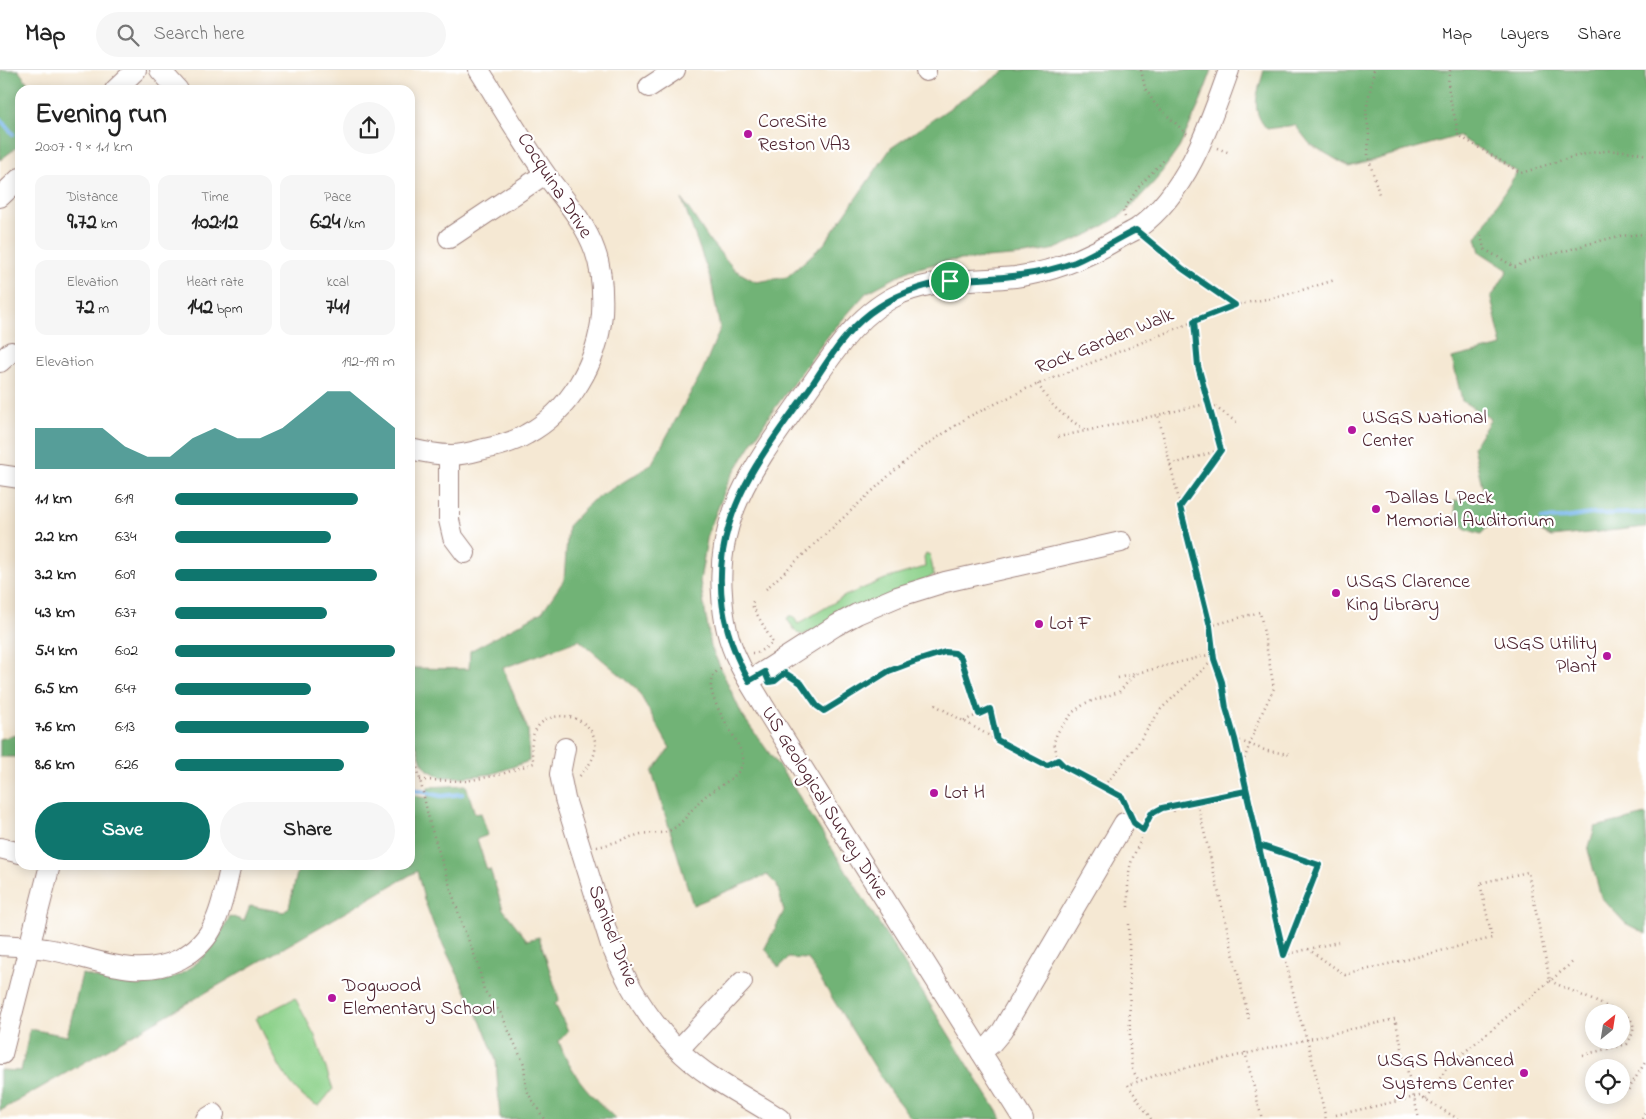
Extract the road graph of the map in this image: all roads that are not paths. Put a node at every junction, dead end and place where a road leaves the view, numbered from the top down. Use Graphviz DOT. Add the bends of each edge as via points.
graph roads {
  1 [pos="136,70"];
  2 [pos="160,70"];
  3 [pos="478,70"];
  4 [pos="676,70"];
  5 [pos="1230,70"];
  6 [pos="120,85"];
  7 [pos="174,85"];
  8 [pos="649,87"];
  9 [pos="546,174"];
  10 [pos="15,183"];
  11 [pos="0,197"];
  12 [pos="449,238"];
  13 [pos="415,450"];
  14 [pos="449,455"];
  15 [pos="0,475"];
  16 [pos="15,477"];
  17 [pos="1121,542"];
  18 [pos="465,553"];
  19 [pos="749,681"];
  20 [pos="565,748"];
  21 [pos="1129,818"];
  22 [pos="0,848"];
  23 [pos="15,852"];
  24 [pos="49,870"];
  25 [pos="230,870"];
  26 [pos="0,945"];
  27 [pos="28,948"];
  28 [pos="742,982"];
  29 [pos="679,1049"];
  30 [pos="981,1052"];
  31 [pos="2,1054"];
  32 [pos="780,1119"];
  33 [pos="1023,1119"];
  1 -- 6 [label="street"];
  2 -- 7 [label="street"];
  3 -- 9 [label="street, Cocquina Drive"];
  4 -- 8 [label="street"];
  5 -- 19 [label="street, US Geological Survey Drive" via="1183,178 1166,201 1136,230 1089,256 1040,273 944,282 914,289 874,310 838,347 753,469 734,508 723,551 721,579 725,621 743,658"];
  9 -- 12 [label="street"];
  9 -- 14 [label="street, Cocquina Drive" via="586,232 595,251 603,303 595,350 572,394 541,425 512,441 476,452"];
  10 -- 11 [label="street"];
  13 -- 14 [label="street, Cocquina Drive"];
  14 -- 18 [label="street" via="449,520 453,537"];
  15 -- 16 [label="street"];
  17 -- 19 [label="street" via="945,582 897,597 835,626"];
  19 -- 30 [label="street, US Geological Survey Drive"];
  20 -- 29 [label="street, Sanibel Drive" via="561,783 619,965 646,1011"];
  21 -- 30 [label="street" via="1002,1031"];
  22 -- 23 [label="street"];
  24 -- 27 [label="street"];
  25 -- 27 [label="street" via="220,910 210,932 190,953 167,966 132,969 45,948"];
  26 -- 27 [label="street"];
  27 -- 31 [label="street"];
  28 -- 29 [label="street"];
  29 -- 32 [label="street, Sanibel Drive" via="712,1077"];
  30 -- 33 [label="street, US Geological Survey Drive"];
}
